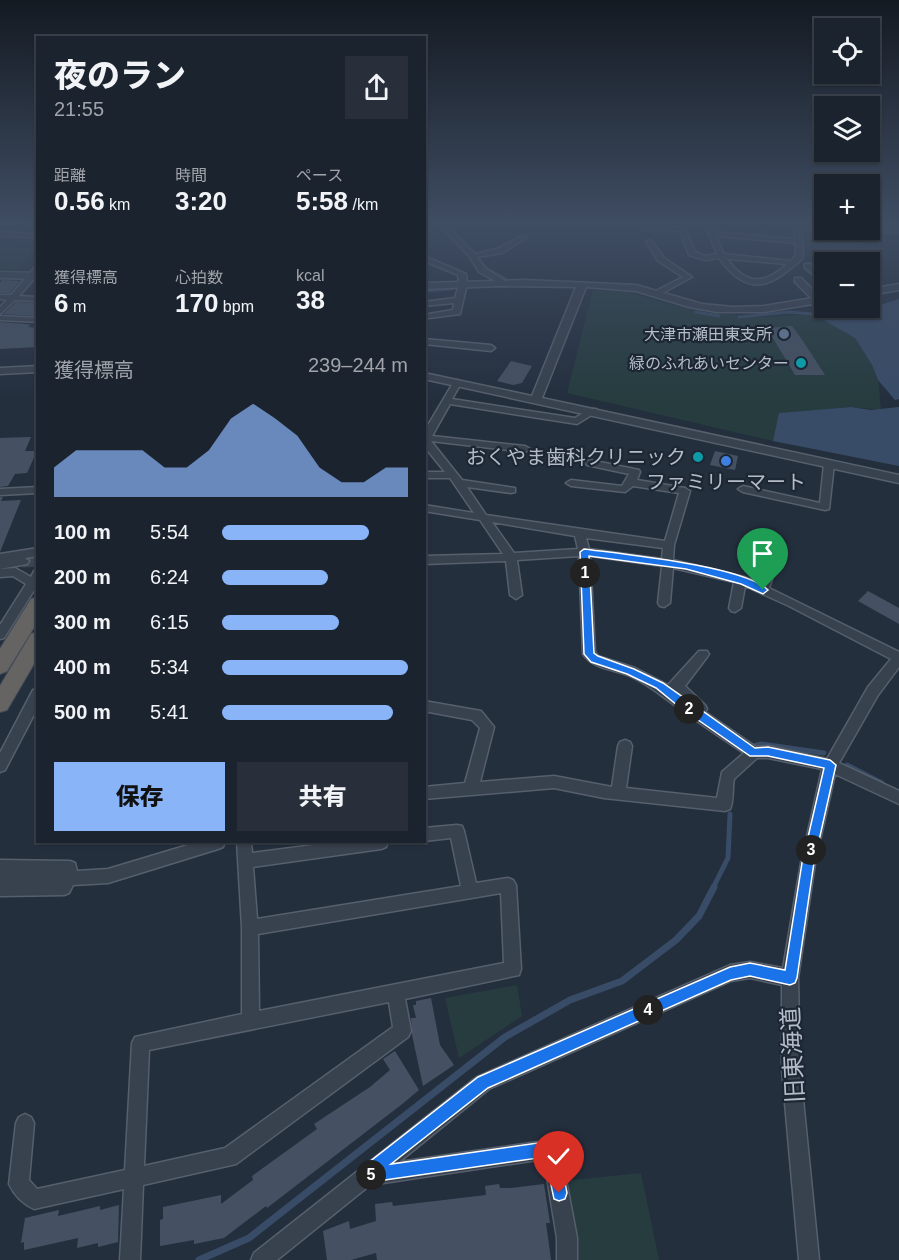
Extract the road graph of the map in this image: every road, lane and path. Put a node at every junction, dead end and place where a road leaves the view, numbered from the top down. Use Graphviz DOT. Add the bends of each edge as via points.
graph roads {
  1 [pos="28,281"];
  2 [pos="463,281"];
  3 [pos="681,281"];
  4 [pos="747,281"];
  5 [pos="767,281"];
  6 [pos="799,281"];
  7 [pos="501,282"];
  8 [pos="463,284"];
  9 [pos="582,284"];
  10 [pos="426,286"];
  11 [pos="899,287"];
  12 [pos="880,290"];
  13 [pos="814,293"];
  14 [pos="657,294"];
  15 [pos="0,297"];
  16 [pos="12,297"];
  17 [pos="36,299"];
  18 [pos="458,300"];
  19 [pos="814,301"];
  20 [pos="426,304"];
  21 [pos="0,312"];
  22 [pos="429,316"];
  23 [pos="0,318"];
  24 [pos="36,320"];
  25 [pos="426,341"];
  26 [pos="490,348"];
  27 [pos="36,369"];
  28 [pos="0,371"];
  29 [pos="426,376"];
  30 [pos="457,383"];
  31 [pos="536,399"];
  32 [pos="447,401"];
  33 [pos="593,411"];
  34 [pos="426,435"];
  35 [pos="426,437"];
  36 [pos="426,440"];
  37 [pos="525,449"];
  38 [pos="590,463"];
  39 [pos="829,464"];
  40 [pos="426,475"];
  41 [pos="899,478"];
  42 [pos="456,479"];
  43 [pos="631,482"];
  44 [pos="571,483"];
  45 [pos="36,485"];
  46 [pos="0,487"];
  47 [pos="743,489"];
  48 [pos="36,490"];
  49 [pos="511,490"];
  50 [pos="0,492"];
  51 [pos="36,496"];
  52 [pos="0,497"];
  53 [pos="426,508"];
  54 [pos="480,516"];
  55 [pos="580,533"];
  56 [pos="669,545"];
  57 [pos="36,552"];
  58 [pos="584,552"];
  59 [pos="776,552"];
  60 [pos="511,557"];
  61 [pos="0,558"];
  62 [pos="426,560"];
  63 [pos="22,561"];
  64 [pos="668,563"];
  65 [pos="0,564"];
  66 [pos="0,573"];
  67 [pos="35,578"];
  68 [pos="740,580"];
  69 [pos="763,590"];
  70 [pos="516,595"];
  71 [pos="664,603"];
  72 [pos="36,607"];
  73 [pos="735,608"];
  74 [pos="0,635"];
  75 [pos="36,642"];
  76 [pos="702,654"];
  77 [pos="899,658"];
  78 [pos="0,666"];
  79 [pos="672,689"];
  80 [pos="36,698"];
  81 [pos="0,704"];
  82 [pos="426,705"];
  83 [pos="721,723"];
  84 [pos="625,746"];
  85 [pos="753,753"];
  86 [pos="830,765"];
  87 [pos="0,766"];
  88 [pos="471,789"];
  89 [pos="426,793"];
  90 [pos="618,793"];
  91 [pos="899,798"];
  92 [pos="426,835"];
  93 [pos="215,843"];
  94 [pos="244,843"];
  95 [pos="374,843"];
  96 [pos="246,861"];
  97 [pos="0,867"];
  98 [pos="0,878"];
  99 [pos="68,878"];
  100 [pos="0,889"];
  101 [pos="470,892"];
  102 [pos="250,928"];
  103 [pos="790,978"];
  104 [pos="396,994"];
  105 [pos="251,1020"];
  106 [pos="25,1123"];
  107 [pos="364,1176"];
  108 [pos="133,1177"];
  109 [pos="130,1260"];
  110 [pos="261,1260"];
  111 [pos="567,1260"];
  112 [pos="809,1260"];
  1 -- 16 [label="street"];
  2 -- 8 [label="street"];
  3 -- 14 [label="street"];
  4 -- 5 [label="street"];
  6 -- 13 [label="street"];
  7 -- 8 [label="street"];
  7 -- 9 [label="street"];
  8 -- 10 [label="street"];
  8 -- 18 [label="street"];
  9 -- 14 [label="street" via="630,287"];
  9 -- 31 [label="street"];
  11 -- 12 [label="street"];
  14 -- 19 [label="street" via="702,307 729,309 756,310"];
  15 -- 16 [label="street"];
  16 -- 17 [label="street"];
  16 -- 21 [label="street"];
  18 -- 20 [label="street"];
  18 -- 22 [label="street" via="456,312"];
  23 -- 24 [label="street"];
  25 -- 26 [label="street"];
  27 -- 28 [label="street"];
  29 -- 30 [label="street"];
  30 -- 31 [label="street"];
  30 -- 32 [label="street"];
  31 -- 33 [label="street"];
  32 -- 33 [label="street" via="577,421"];
  32 -- 34 [label="street"];
  33 -- 39 [label="street"];
  35 -- 37 [label="street"];
  36 -- 42 [label="street"];
  38 -- 43 [label="street" via="635,472"];
  39 -- 41 [label="street"];
  39 -- 47 [label="street" via="825,507"];
  40 -- 42 [label="street"];
  42 -- 49 [label="street"];
  42 -- 54 [label="street"];
  43 -- 44 [label="street" via="625,489"];
  43 -- 56 [label="street" via="685,491"];
  45 -- 46 [label="street"];
  48 -- 50 [label="street"];
  51 -- 52 [label="street"];
  53 -- 54 [label="street"];
  54 -- 55 [label="street"];
  54 -- 60 [label="street"];
  55 -- 56 [label="street"];
  55 -- 58 [label="street"];
  56 -- 64 [label="street"];
  57 -- 61 [label="street"];
  58 -- 60 [label="street"];
  58 -- 64 [label="street"];
  58 -- 79 [label="street" via="589,654"];
  59 -- 69 [label="street"];
  60 -- 62 [label="street"];
  60 -- 70 [label="street"];
  63 -- 65 [label="street"];
  64 -- 68 [label="street"];
  64 -- 71 [label="street"];
  66 -- 67 [label="street" via="15,572"];
  67 -- 74 [label="street"];
  68 -- 69 [label="street"];
  68 -- 73 [label="street"];
  69 -- 77 [label="street"];
  72 -- 78 [label="highway"];
  75 -- 81 [label="highway"];
  76 -- 79 [label="street"];
  77 -- 86 [label="street, 旧東海道" via="873,691"];
  79 -- 83 [label="street"];
  79 -- 85 [label="street"];
  80 -- 87 [label="street"];
  82 -- 88 [label="street" via="476,715 487,727"];
  84 -- 90 [label="street"];
  85 -- 86 [label="street" via="768,752"];
  85 -- 90 [label="street" via="727,776 725,805"];
  86 -- 91 [label="street"];
  86 -- 103 [label="street, 旧東海道" via="808,863"];
  88 -- 89 [label="street"];
  88 -- 90 [label="street" via="554,782"];
  92 -- 101 [label="street" via="457,831"];
  93 -- 99 [label="street" via="108,876"];
  94 -- 96 [label="street"];
  95 -- 96 [label="street"];
  96 -- 102 [label="street"];
  97 -- 99 [label="street" via="70,868"];
  98 -- 99 [label="street"];
  99 -- 100 [label="street" via="64,888"];
  101 -- 102 [label="street"];
  101 -- 104 [label="street" via="508,885 513,969"];
  102 -- 105 [label="street"];
  103 -- 107 [label="street" via="750,970 730,973 483,1083"];
  103 -- 112 [label="street, 旧東海道" via="791,1069"];
  104 -- 105 [label="street"];
  104 -- 108 [label="street" via="402,1031 229,1157"];
  105 -- 108 [label="street" via="141,1042"];
  106 -- 108 [label="street" via="20,1184 34,1199"];
  107 -- 110 [label="street"];
  107 -- 111 [label="street" via="552,1149"];
  108 -- 109 [label="street"];
}
